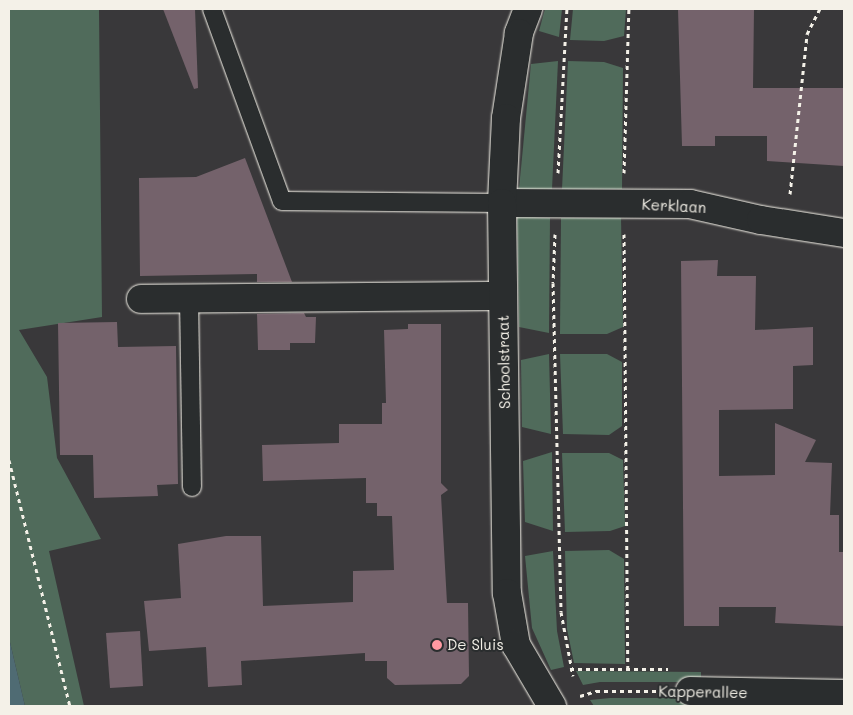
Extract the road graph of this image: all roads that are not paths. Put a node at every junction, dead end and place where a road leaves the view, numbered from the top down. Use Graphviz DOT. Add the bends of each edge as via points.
graph roads {
  1 [pos="212,9"];
  2 [pos="528,9"];
  3 [pos="502,203"];
  4 [pos="844,233"];
  5 [pos="503,296"];
  6 [pos="141,299"];
  7 [pos="189,299"];
  8 [pos="192,487"];
  9 [pos="690,691"];
  10 [pos="844,694"];
  11 [pos="562,704"];
  1 -- 3 [label="lane" via="282,201"];
  2 -- 3 [label="street, Schoolstraat" via="519,33 506,118"];
  3 -- 4 [label="street, Kerklaan" via="690,204"];
  3 -- 5 [label="street, Schoolstraat"];
  5 -- 7 [label="street"];
  5 -- 11 [label="street, Schoolstraat" via="509,619 516,645"];
  6 -- 7 [label="street"];
  7 -- 8 [label="lane"];
  9 -- 10 [label="street, Kapperallee"];
}
